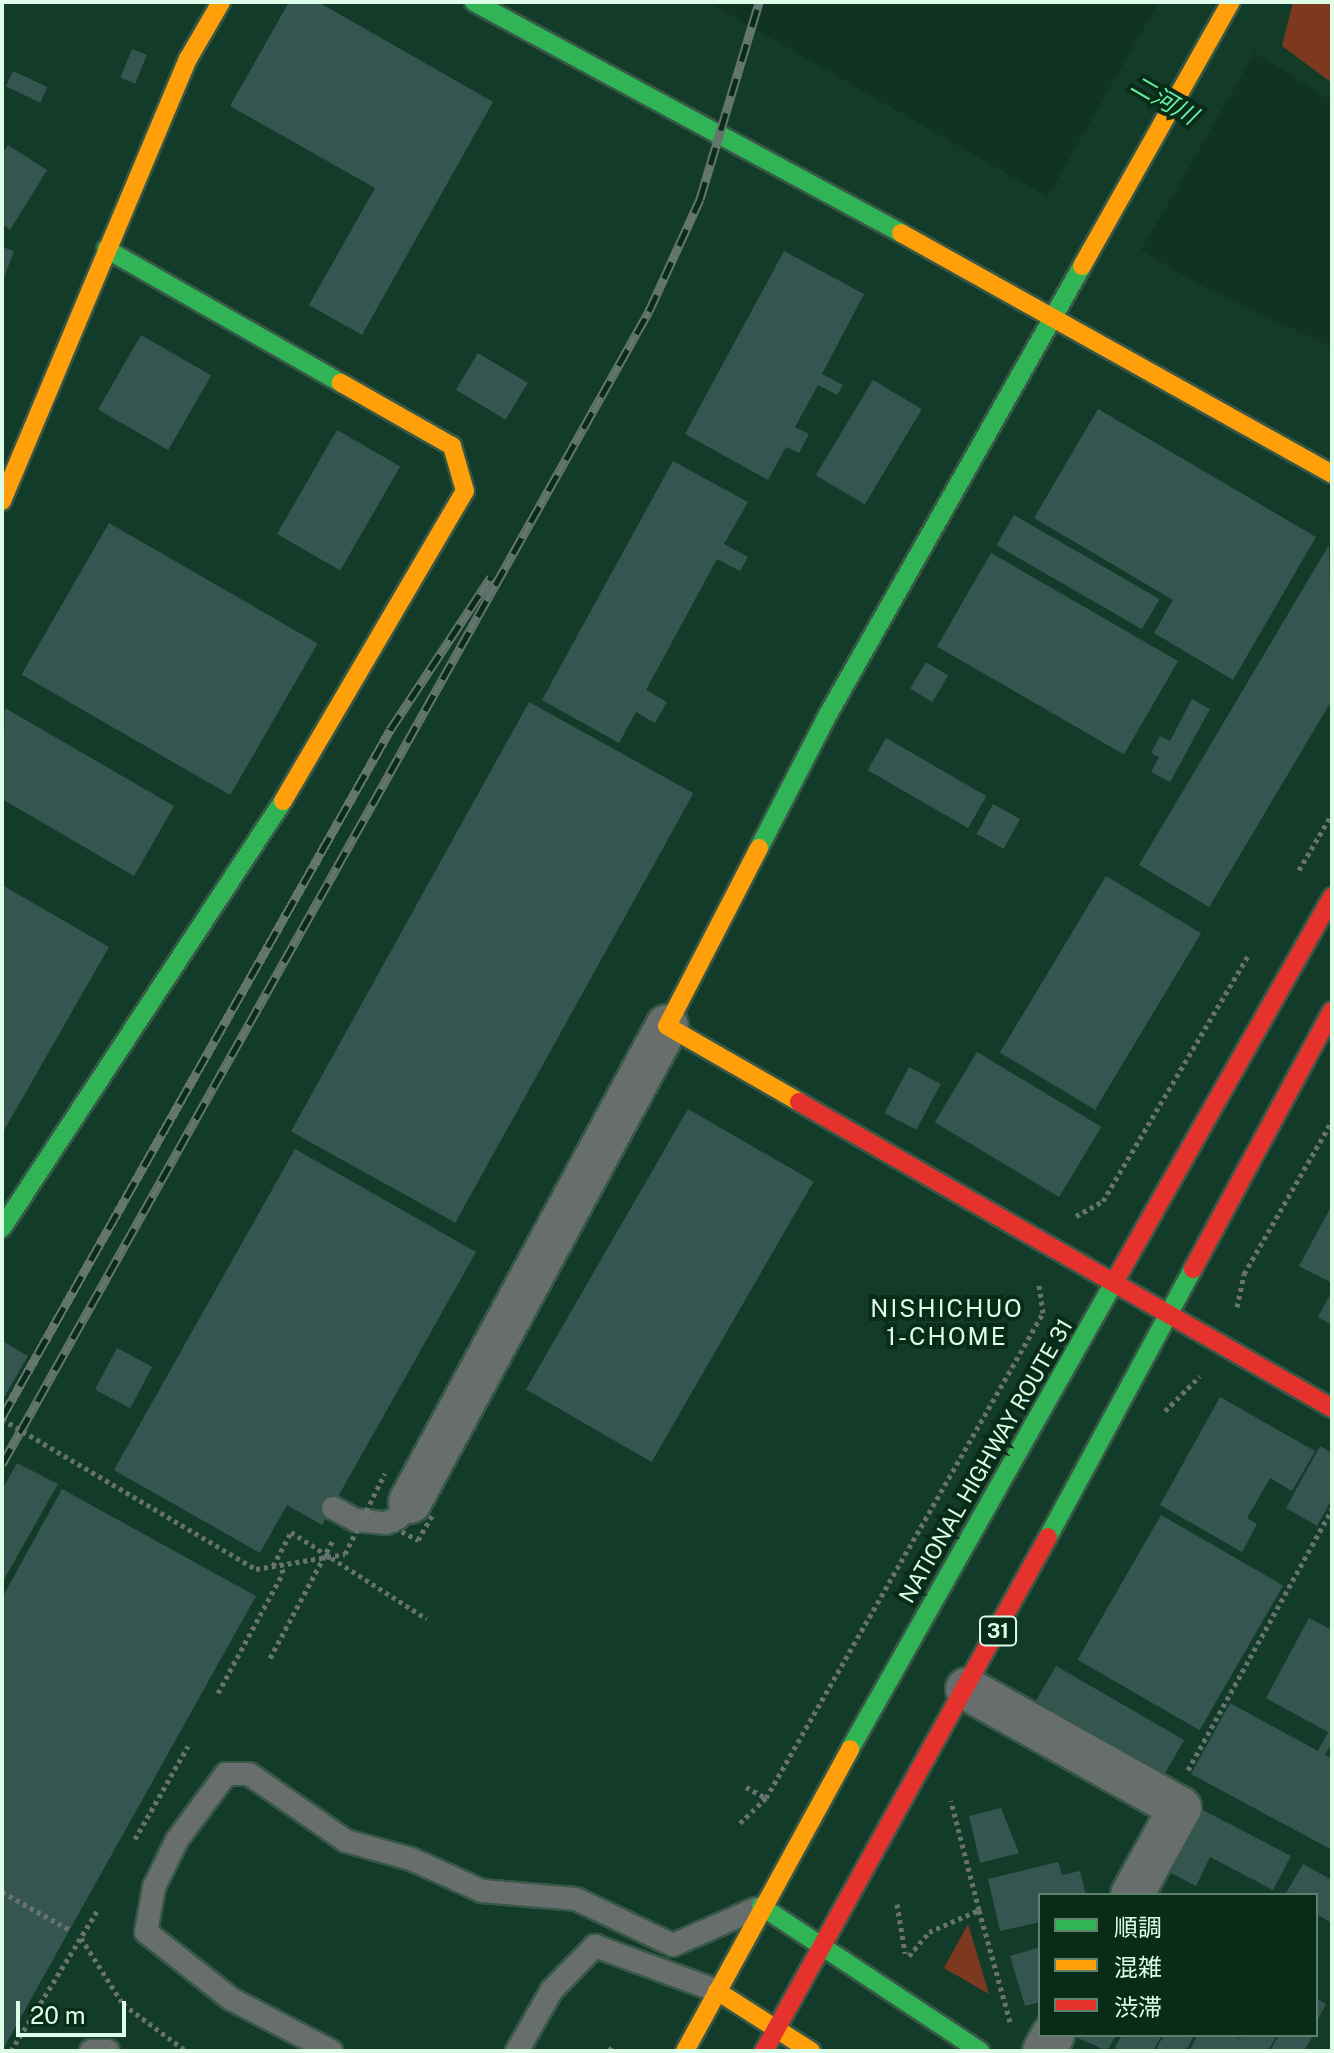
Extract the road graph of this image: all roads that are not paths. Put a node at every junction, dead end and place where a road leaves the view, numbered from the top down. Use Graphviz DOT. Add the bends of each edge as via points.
graph roads {
  1 [pos="221,2"];
  2 [pos="474,2"];
  3 [pos="1231,2"];
  4 [pos="106,249"];
  5 [pos="1052,314"];
  6 [pos="1332,474"];
  7 [pos="2,501"];
  8 [pos="1332,897"];
  9 [pos="667,1026"];
  10 [pos="1327,1034"];
  11 [pos="2,1228"];
  12 [pos="1116,1282"];
  13 [pos="1169,1313"];
  14 [pos="1332,1408"];
  15 [pos="410,1496"];
  16 [pos="333,1508"];
  17 [pos="967,1689"];
  18 [pos="1133,1893"];
  19 [pos="761,1906"];
  20 [pos="823,1947"];
  21 [pos="717,1991"];
  22 [pos="778,2029"];
  23 [pos="91,2051"];
  24 [pos="108,2051"];
  25 [pos="331,2051"];
  26 [pos="517,2051"];
  27 [pos="685,2051"];
  28 [pos="764,2051"];
  29 [pos="811,2051"];
  30 [pos="980,2051"];
  1 -- 4 [label="main road" via="188,59"];
  2 -- 5 [label="main road"];
  3 -- 5 [label="main road"];
  4 -- 7 [label="main road"];
  4 -- 11 [label="main road" via="452,446 465,491 286,797"];
  5 -- 6 [label="main road"];
  5 -- 9 [label="main road" via="826,718"];
  8 -- 12 [label="main road, NATIONAL HIGHWAY ROUTE 31"];
  9 -- 12 [label="main road"];
  9 -- 15 [label="street"];
  10 -- 13 [label="main road, 31"];
  12 -- 13 [label="main road"];
  12 -- 19 [label="main road, NATIONAL HIGHWAY ROUTE 31"];
  13 -- 14 [label="main road"];
  13 -- 17 [label="main road, 31"];
  15 -- 16 [label="lane" via="398,1518 386,1523 356,1520"];
  17 -- 18 [label="street" via="1180,1808"];
  17 -- 20 [label="main road, 31"];
  19 -- 20 [label="main road"];
  19 -- 21 [label="main road, NATIONAL HIGHWAY ROUTE 31"];
  19 -- 25 [label="lane" via="673,1945 576,1899 482,1891 411,1859 346,1841 249,1774 226,1774 177,1840 154,1887 146,1932 231,1999"];
  20 -- 22 [label="main road, 31"];
  20 -- 30 [label="main road"];
  21 -- 22 [label="main road"];
  21 -- 26 [label="lane" via="595,1946 552,1990"];
  21 -- 27 [label="main road, NATIONAL HIGHWAY ROUTE 31"];
  22 -- 28 [label="main road, 31"];
  22 -- 29 [label="main road"];
  23 -- 24 [label="lane"];
}
